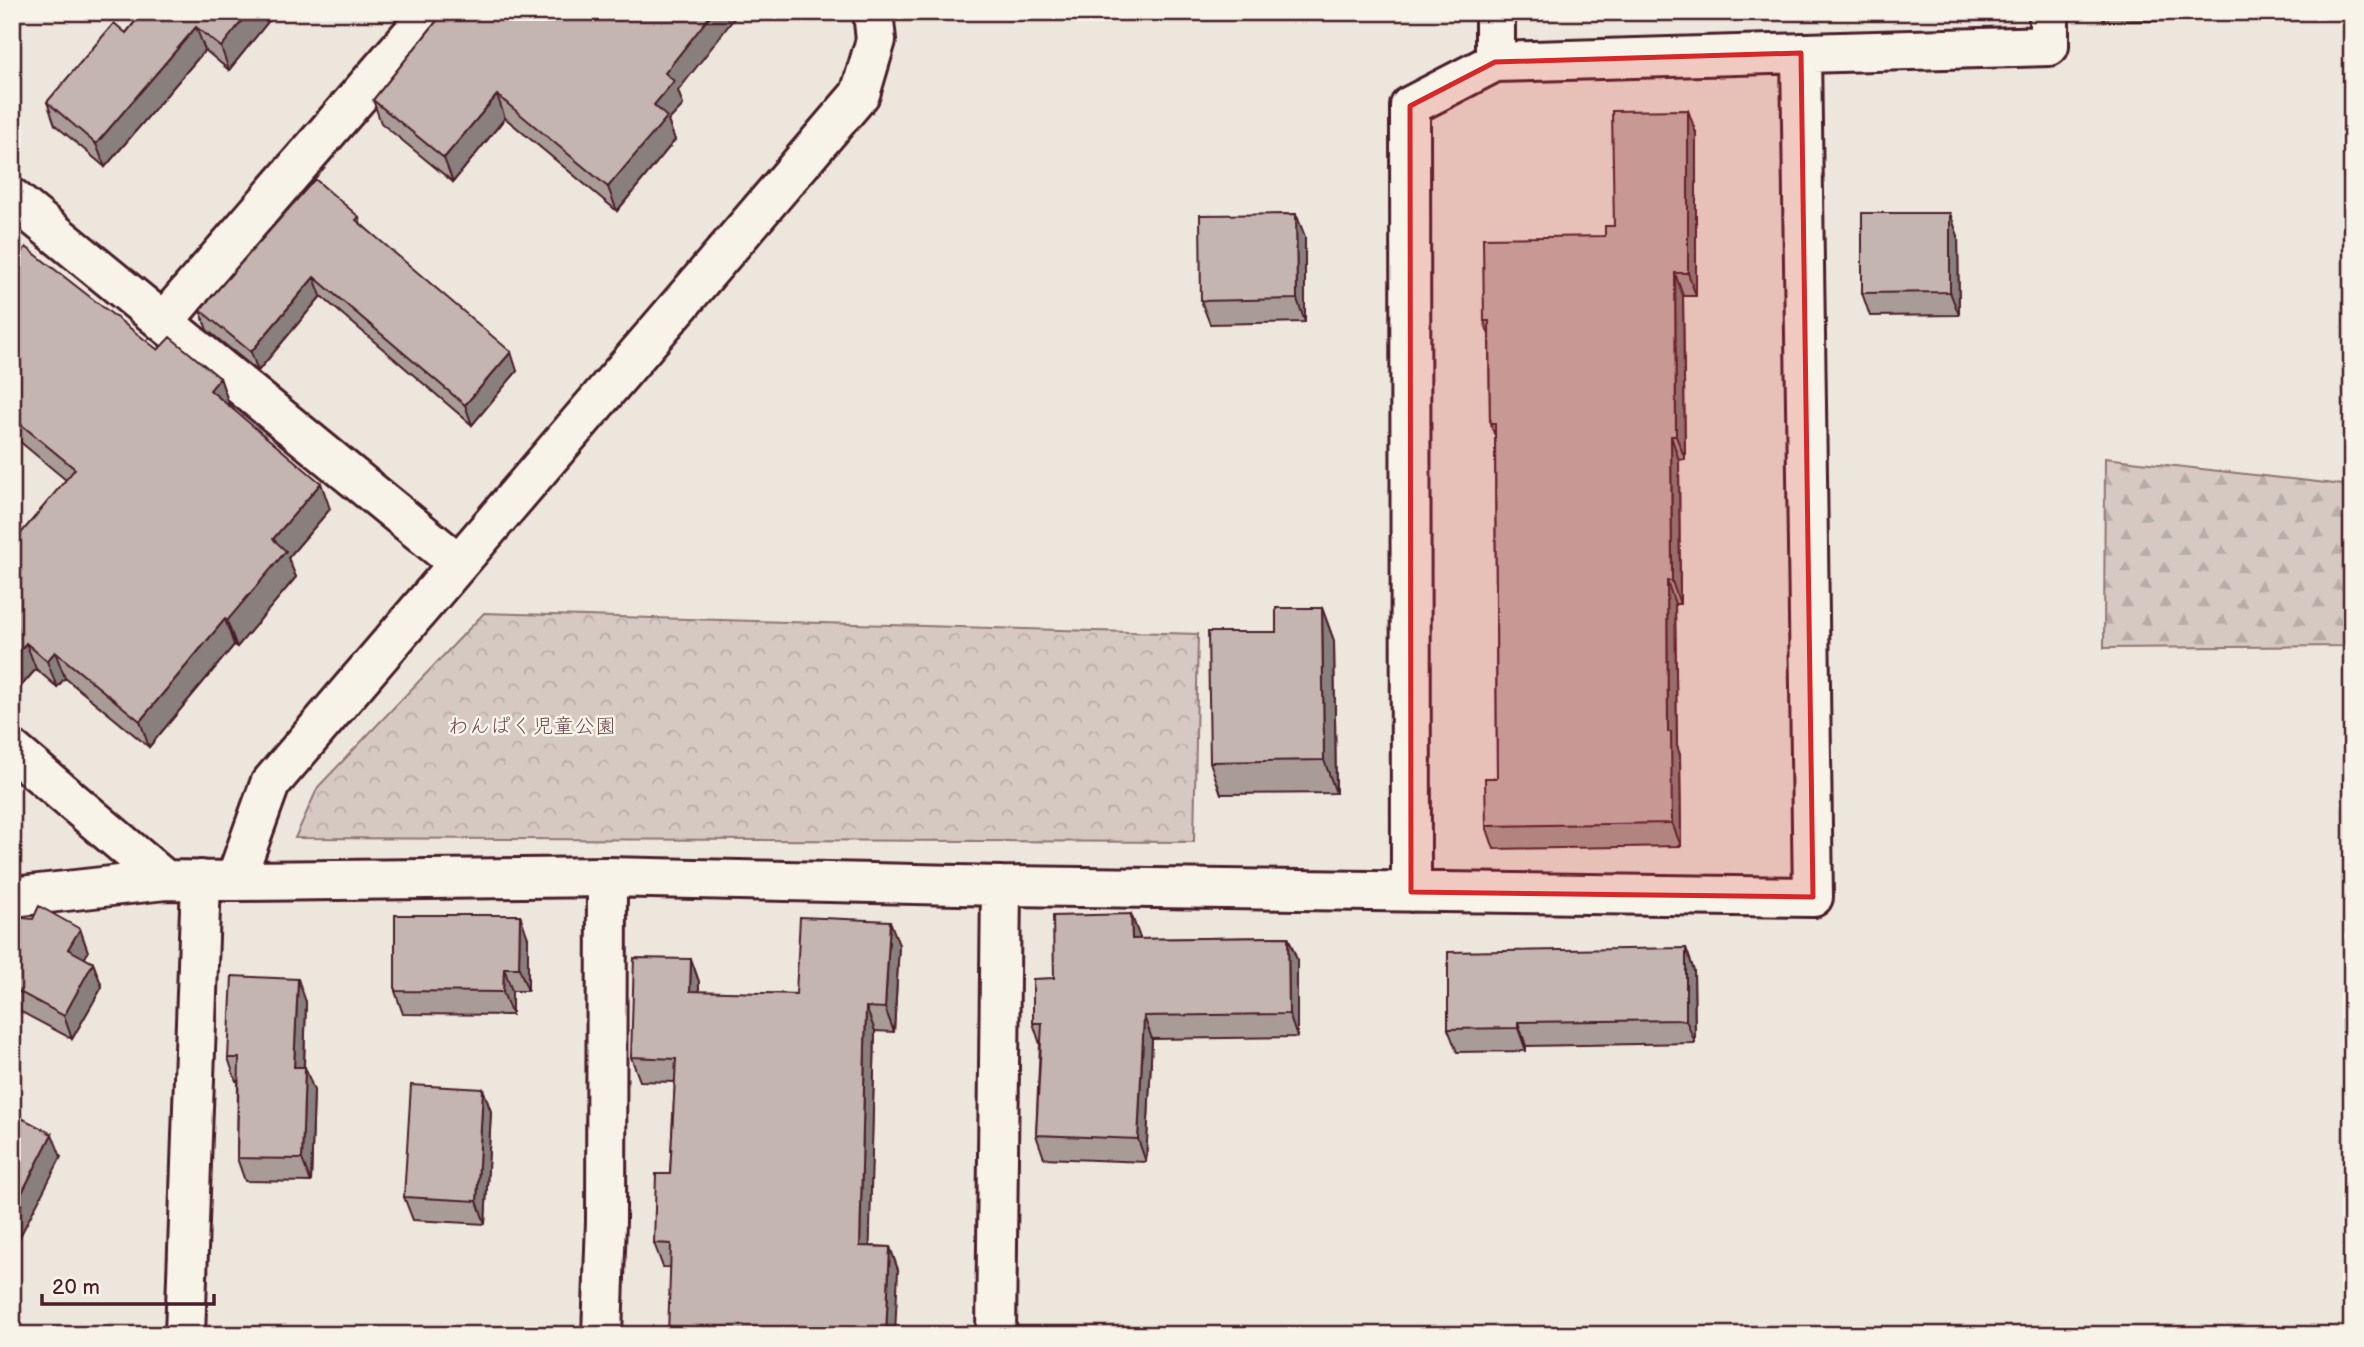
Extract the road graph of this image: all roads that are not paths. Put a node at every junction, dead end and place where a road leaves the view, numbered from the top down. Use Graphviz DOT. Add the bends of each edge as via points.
graph roads {
  1 [pos="431,12"];
  2 [pos="873,12"];
  3 [pos="1495,12"];
  4 [pos="2049,12"];
  5 [pos="1801,53"];
  6 [pos="1496,62"];
  7 [pos="12,198"];
  8 [pos="163,322"];
  9 [pos="458,563"];
  10 [pos="12,750"];
  11 [pos="607,877"];
  12 [pos="200,880"];
  13 [pos="1001,886"];
  14 [pos="1411,891"];
  15 [pos="12,897"];
  16 [pos="185,1335"];
  17 [pos="602,1335"];
  18 [pos="996,1335"];
  1 -- 8 [label="street"];
  2 -- 9 [label="street" via="876,40 860,94"];
  3 -- 6 [label="street"];
  4 -- 5 [label="street" via="2049,46"];
  5 -- 6 [label="street"];
  5 -- 14 [label="street" via="1812,897"];
  6 -- 14 [label="street" via="1410,106"];
  7 -- 8 [label="street"];
  8 -- 9 [label="street"];
  9 -- 12 [label="street" via="270,784"];
  10 -- 12 [label="street"];
  11 -- 12 [label="street"];
  11 -- 13 [label="street"];
  11 -- 17 [label="street"];
  12 -- 15 [label="street"];
  12 -- 16 [label="street"];
  13 -- 14 [label="street"];
  13 -- 18 [label="street"];
}
